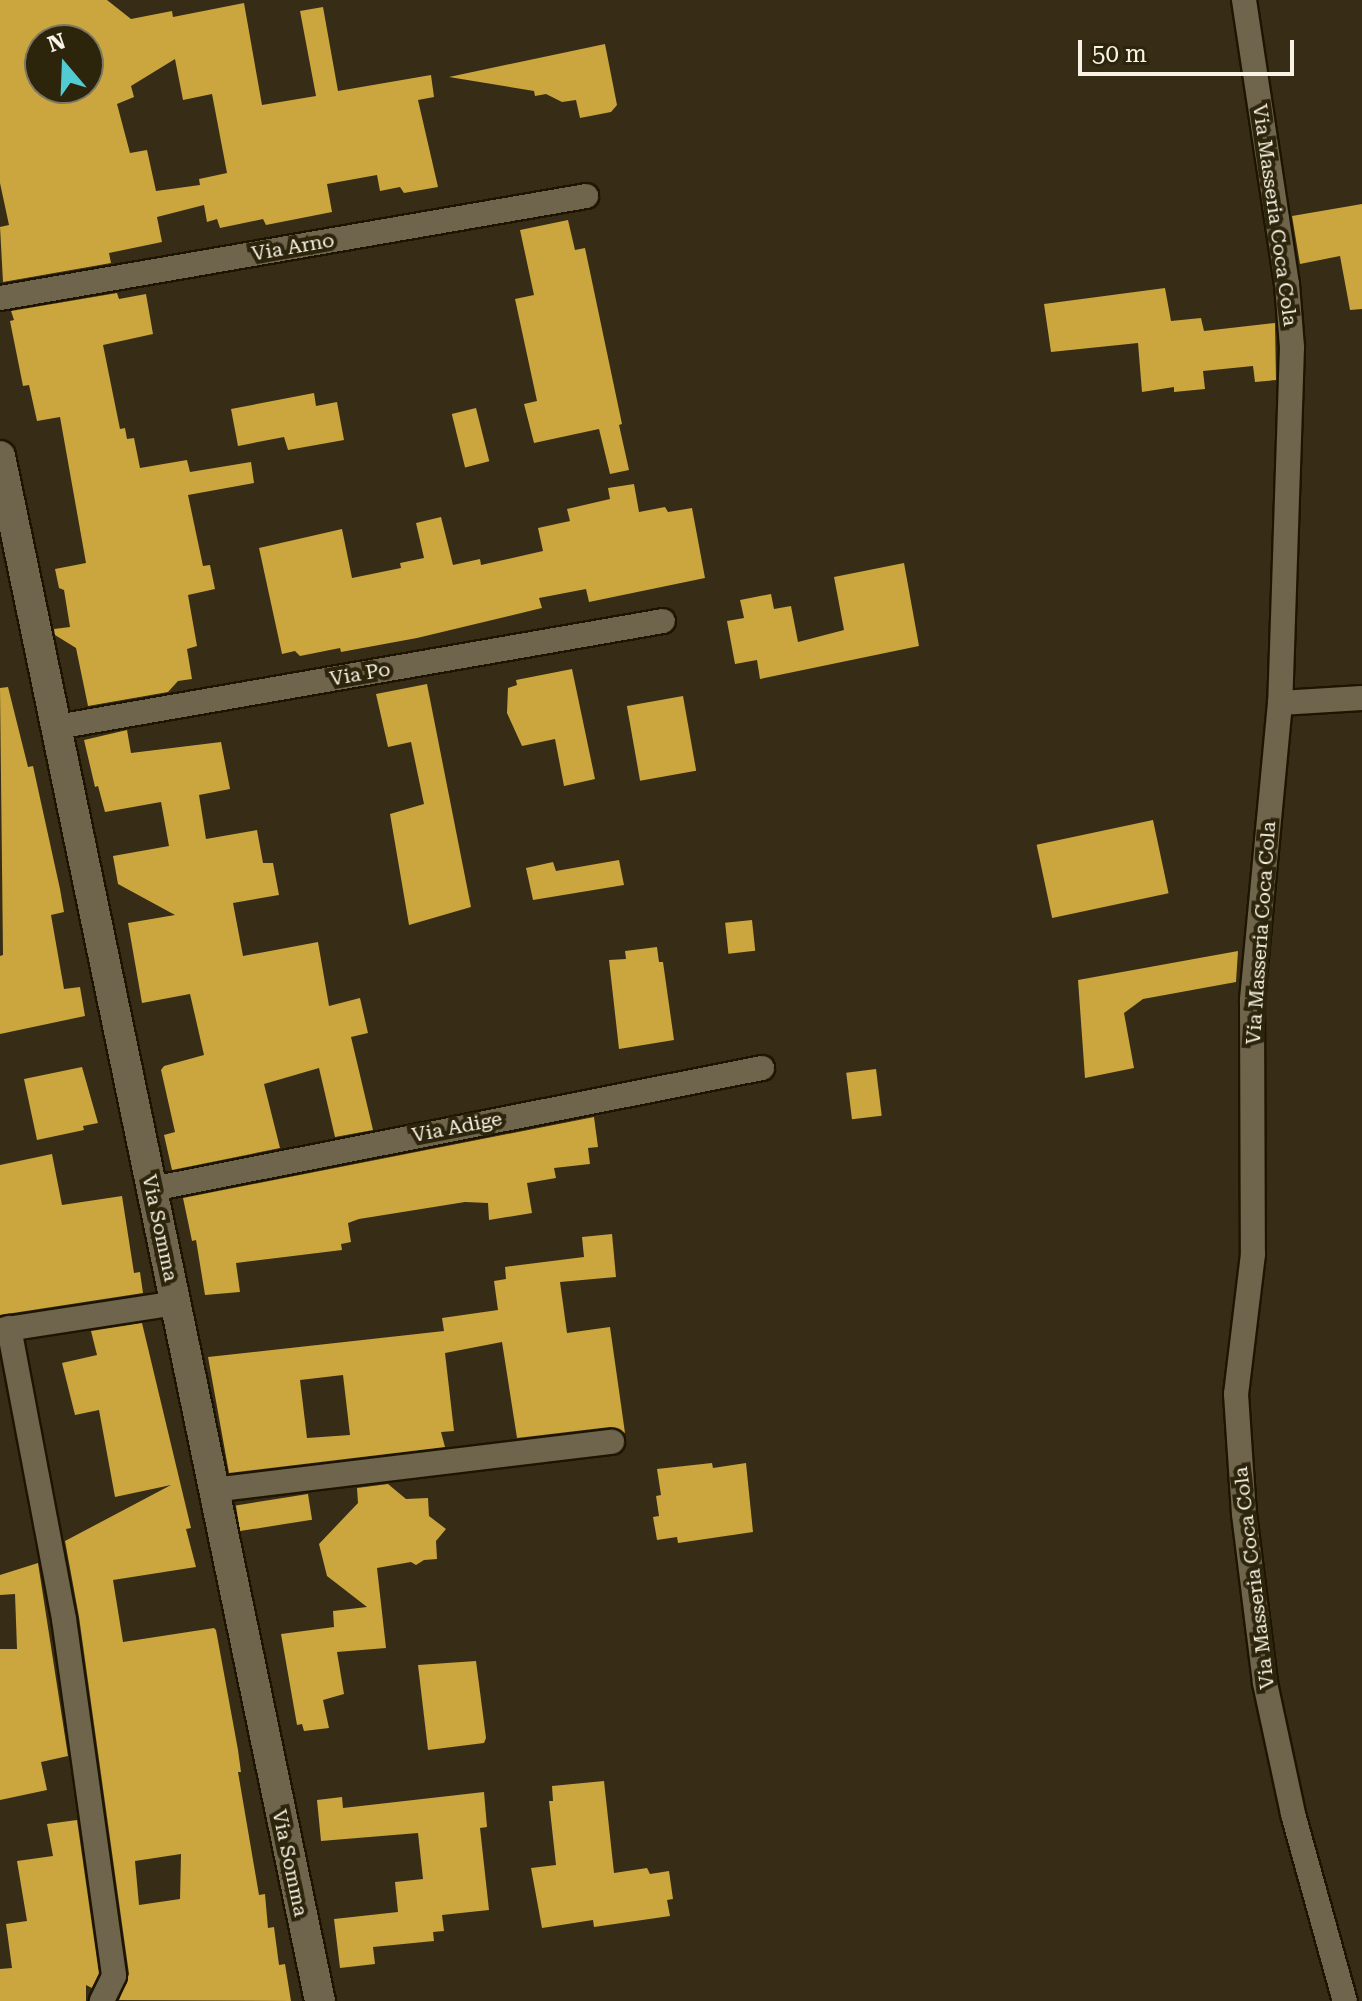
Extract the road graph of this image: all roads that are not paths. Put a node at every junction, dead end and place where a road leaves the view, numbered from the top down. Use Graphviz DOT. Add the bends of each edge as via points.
graph roads {
  1 [pos="1244,0"];
  2 [pos="586,196"];
  3 [pos="0,298"];
  4 [pos="0,456"];
  5 [pos="663,621"];
  6 [pos="1362,698"];
  7 [pos="1280,703"];
  8 [pos="57,727"];
  9 [pos="762,1068"];
  10 [pos="152,1189"];
  11 [pos="176,1303"];
  12 [pos="5,1329"];
  13 [pos="612,1442"];
  14 [pos="213,1490"];
  15 [pos="102,2001"];
  16 [pos="320,2001"];
  17 [pos="1345,2001"];
  1 -- 7 [label="street, Via Masseria Coca Cola" via="1292,347"];
  2 -- 3 [label="street, Via Arno"];
  4 -- 8 [label="street, Via Somma"];
  5 -- 8 [label="street, Via Po"];
  6 -- 7 [label="street"];
  7 -- 17 [label="street, Via Masseria Coca Cola" via="1252,1001 1253,1254 1236,1394 1244,1514 1265,1683 1293,1814"];
  8 -- 10 [label="street, Via Somma"];
  9 -- 10 [label="street, Via Adige"];
  10 -- 11 [label="street, Via Somma"];
  11 -- 12 [label="street"];
  11 -- 14 [label="street, Via Somma"];
  12 -- 15 [label="street" via="64,1619 114,1976"];
  13 -- 14 [label="street"];
  14 -- 16 [label="street, Via Somma"];
}
